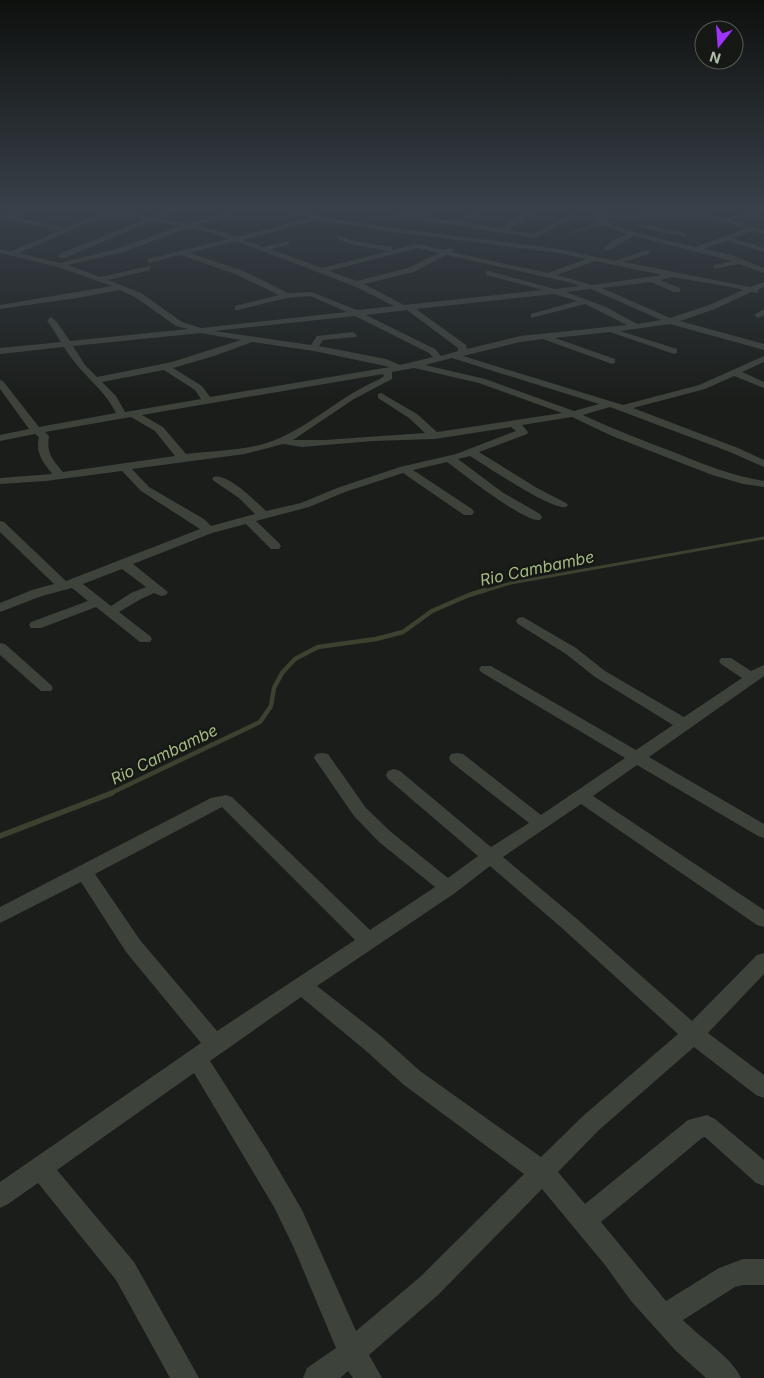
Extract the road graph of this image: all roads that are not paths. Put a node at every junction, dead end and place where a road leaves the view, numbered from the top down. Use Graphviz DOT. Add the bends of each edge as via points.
graph roads {
  1 [pos="78,271"];
  2 [pos="127,271"];
  3 [pos="236,271"];
  4 [pos="323,271"];
  5 [pos="405,271"];
  6 [pos="537,271"];
  7 [pos="558,271"];
  8 [pos="651,271"];
  9 [pos="673,271"];
  10 [pos="674,271"];
  11 [pos="675,271"];
  12 [pos="762,271"];
  13 [pos="489,273"];
  14 [pos="550,274"];
  15 [pos="746,274"];
  16 [pos="100,279"];
  17 [pos="654,280"];
  18 [pos="357,284"];
  19 [pos="764,284"];
  20 [pos="121,287"];
  21 [pos="592,287"];
  22 [pos="677,290"];
  23 [pos="751,290"];
  24 [pos="554,291"];
  25 [pos="764,292"];
  26 [pos="287,296"];
  27 [pos="584,302"];
  28 [pos="0,307"];
  29 [pos="405,307"];
  30 [pos="238,308"];
  31 [pos="354,313"];
  32 [pos="534,316"];
  33 [pos="51,320"];
  34 [pos="670,321"];
  35 [pos="636,327"];
  36 [pos="198,329"];
  37 [pos="608,330"];
  38 [pos="352,335"];
  39 [pos="543,337"];
  40 [pos="252,339"];
  41 [pos="65,344"];
  42 [pos="314,348"];
  43 [pos="764,348"];
  44 [pos="674,350"];
  45 [pos="0,351"];
  46 [pos="458,354"];
  47 [pos="764,358"];
  48 [pos="439,359"];
  49 [pos="612,362"];
  50 [pos="413,365"];
  51 [pos="166,367"];
  52 [pos="401,368"];
  53 [pos="387,370"];
  54 [pos="735,373"];
  55 [pos="94,380"];
  56 [pos="0,382"];
  57 [pos="764,385"];
  58 [pos="381,396"];
  59 [pos="207,400"];
  60 [pos="610,404"];
  61 [pos="623,408"];
  62 [pos="127,414"];
  63 [pos="574,414"];
  64 [pos="514,424"];
  65 [pos="34,431"];
  66 [pos="435,436"];
  67 [pos="0,438"];
  68 [pos="281,441"];
  69 [pos="471,452"];
  70 [pos="183,458"];
  71 [pos="449,458"];
  72 [pos="763,463"];
  73 [pos="125,467"];
  74 [pos="404,469"];
  75 [pos="60,476"];
  76 [pos="218,479"];
  77 [pos="0,481"];
  78 [pos="764,484"];
  79 [pos="562,505"];
  80 [pos="468,512"];
  81 [pos="264,516"];
  82 [pos="536,517"];
  83 [pos="249,520"];
  84 [pos="0,525"];
  85 [pos="208,530"];
  86 [pos="275,546"];
  87 [pos="124,564"];
  88 [pos="69,584"];
  89 [pos="97,602"];
  90 [pos="0,608"];
  91 [pos="110,612"];
  92 [pos="523,620"];
  93 [pos="36,625"];
  94 [pos="145,639"];
  95 [pos="0,647"];
  96 [pos="726,661"];
  97 [pos="486,669"];
  98 [pos="758,674"];
  99 [pos="46,688"];
  100 [pos="683,724"];
  101 [pos="322,758"];
  102 [pos="457,758"];
  103 [pos="637,758"];
  104 [pos="394,775"];
  105 [pos="581,796"];
  106 [pos="541,824"];
  107 [pos="764,832"];
  108 [pos="489,857"];
  109 [pos="85,873"];
  110 [pos="448,888"];
  111 [pos="0,916"];
  112 [pos="764,920"];
  113 [pos="368,940"];
  114 [pos="764,961"];
  115 [pos="302,986"];
  116 [pos="693,1034"];
  117 [pos="206,1052"];
  118 [pos="764,1088"];
  119 [pos="41,1168"];
  120 [pos="543,1173"];
  121 [pos="764,1175"];
  122 [pos="0,1196"];
  123 [pos="584,1221"];
  124 [pos="764,1272"];
  125 [pos="663,1318"];
  126 [pos="351,1353"];
  127 [pos="185,1378"];
  128 [pos="317,1378"];
  129 [pos="368,1378"];
  130 [pos="726,1378"];
  1 -- 16 [label="street"];
  2 -- 16 [label="street"];
  3 -- 26 [label="street"];
  4 -- 18 [label="street"];
  5 -- 18 [label="street"];
  6 -- 14 [label="street"];
  7 -- 14 [label="street"];
  8 -- 9 [label="street" via="663,274"];
  10 -- 17 [label="street"];
  11 -- 23 [label="street"];
  12 -- 15 [label="street"];
  13 -- 24 [label="street"];
  14 -- 21 [label="street"];
  16 -- 20 [label="street"];
  17 -- 21 [label="street"];
  17 -- 22 [label="street"];
  18 -- 29 [label="street"];
  19 -- 23 [label="street"];
  20 -- 28 [label="street"];
  20 -- 36 [label="street" via="179,324"];
  21 -- 24 [label="street"];
  21 -- 34 [label="street"];
  23 -- 25 [label="street"];
  23 -- 34 [label="street"];
  24 -- 27 [label="street"];
  24 -- 29 [label="street"];
  26 -- 30 [label="street"];
  26 -- 31 [label="street" via="311,294"];
  27 -- 32 [label="street"];
  27 -- 35 [label="street"];
  29 -- 31 [label="street"];
  29 -- 46 [label="street" via="462,347"];
  31 -- 36 [label="street"];
  31 -- 48 [label="street" via="432,351"];
  33 -- 41 [label="street"];
  34 -- 35 [label="street"];
  34 -- 43 [label="street"];
  35 -- 37 [label="street"];
  36 -- 40 [label="street" via="218,336"];
  36 -- 41 [label="street"];
  37 -- 39 [label="street"];
  37 -- 44 [label="street"];
  38 -- 42 [label="street" via="320,338"];
  39 -- 46 [label="street" via="520,339"];
  39 -- 49 [label="street"];
  40 -- 42 [label="street"];
  40 -- 51 [label="street"];
  41 -- 45 [label="street"];
  41 -- 55 [label="street" via="85,373"];
  42 -- 52 [label="street"];
  46 -- 48 [label="street"];
  46 -- 60 [label="street"];
  47 -- 54 [label="street"];
  48 -- 50 [label="street"];
  50 -- 52 [label="street"];
  50 -- 63 [label="street" via="482,381"];
  51 -- 55 [label="street"];
  51 -- 59 [label="street" via="198,388"];
  52 -- 53 [label="street"];
  53 -- 59 [label="street"];
  53 -- 68 [label="street" via="389,377"];
  54 -- 57 [label="street"];
  54 -- 61 [label="street" via="702,386"];
  55 -- 62 [label="street"];
  56 -- 65 [label="street"];
  58 -- 66 [label="street" via="413,416"];
  59 -- 62 [label="street"];
  60 -- 61 [label="street"];
  60 -- 63 [label="street"];
  61 -- 72 [label="street"];
  62 -- 65 [label="street"];
  62 -- 70 [label="street" via="159,429"];
  63 -- 64 [label="street"];
  63 -- 78 [label="street" via="716,473"];
  64 -- 66 [label="street"];
  64 -- 69 [label="street" via="523,432"];
  65 -- 67 [label="street"];
  65 -- 75 [label="street" via="44,436 43,453"];
  66 -- 68 [label="street" via="310,444"];
  68 -- 70 [label="street" via="255,449"];
  69 -- 71 [label="street"];
  69 -- 79 [label="street"];
  70 -- 73 [label="street"];
  71 -- 74 [label="street"];
  71 -- 82 [label="street"];
  73 -- 75 [label="street"];
  73 -- 85 [label="street" via="145,489"];
  74 -- 80 [label="street"];
  74 -- 81 [label="street"];
  75 -- 77 [label="street"];
  76 -- 81 [label="street" via="239,492"];
  81 -- 83 [label="street"];
  83 -- 85 [label="street"];
  83 -- 86 [label="street"];
  84 -- 88 [label="street"];
  85 -- 87 [label="street"];
  87 -- 88 [label="street"];
  87 -- 91 [label="street" via="160,591 136,596"];
  88 -- 89 [label="street"];
  88 -- 90 [label="street"];
  89 -- 91 [label="street"];
  89 -- 93 [label="street"];
  91 -- 94 [label="street"];
  92 -- 100 [label="street" via="600,674"];
  95 -- 99 [label="street"];
  96 -- 98 [label="street"];
  97 -- 103 [label="street"];
  98 -- 100 [label="street"];
  100 -- 103 [label="street"];
  101 -- 110 [label="street" via="360,812"];
  102 -- 106 [label="street"];
  103 -- 105 [label="street"];
  103 -- 107 [label="street"];
  104 -- 108 [label="street"];
  105 -- 106 [label="street"];
  105 -- 112 [label="street"];
  106 -- 108 [label="street"];
  108 -- 110 [label="street"];
  108 -- 116 [label="street"];
  109 -- 111 [label="street"];
  109 -- 113 [label="street" via="217,802 226,801"];
  109 -- 117 [label="street"];
  110 -- 113 [label="street"];
  113 -- 115 [label="street"];
  114 -- 116 [label="street"];
  115 -- 117 [label="street"];
  115 -- 120 [label="street" via="412,1078"];
  116 -- 118 [label="street"];
  116 -- 120 [label="street" via="591,1123"];
  117 -- 119 [label="street"];
  117 -- 126 [label="street" via="241,1128 294,1220"];
  119 -- 122 [label="street"];
  119 -- 127 [label="street" via="125,1271"];
  120 -- 123 [label="street"];
  120 -- 126 [label="street" via="429,1286"];
  121 -- 123 [label="street" via="712,1129 707,1126 696,1128"];
  123 -- 125 [label="street"];
  124 -- 125 [label="street" via="728,1276"];
  125 -- 130 [label="street"];
  126 -- 128 [label="street"];
  126 -- 129 [label="street"];
}
